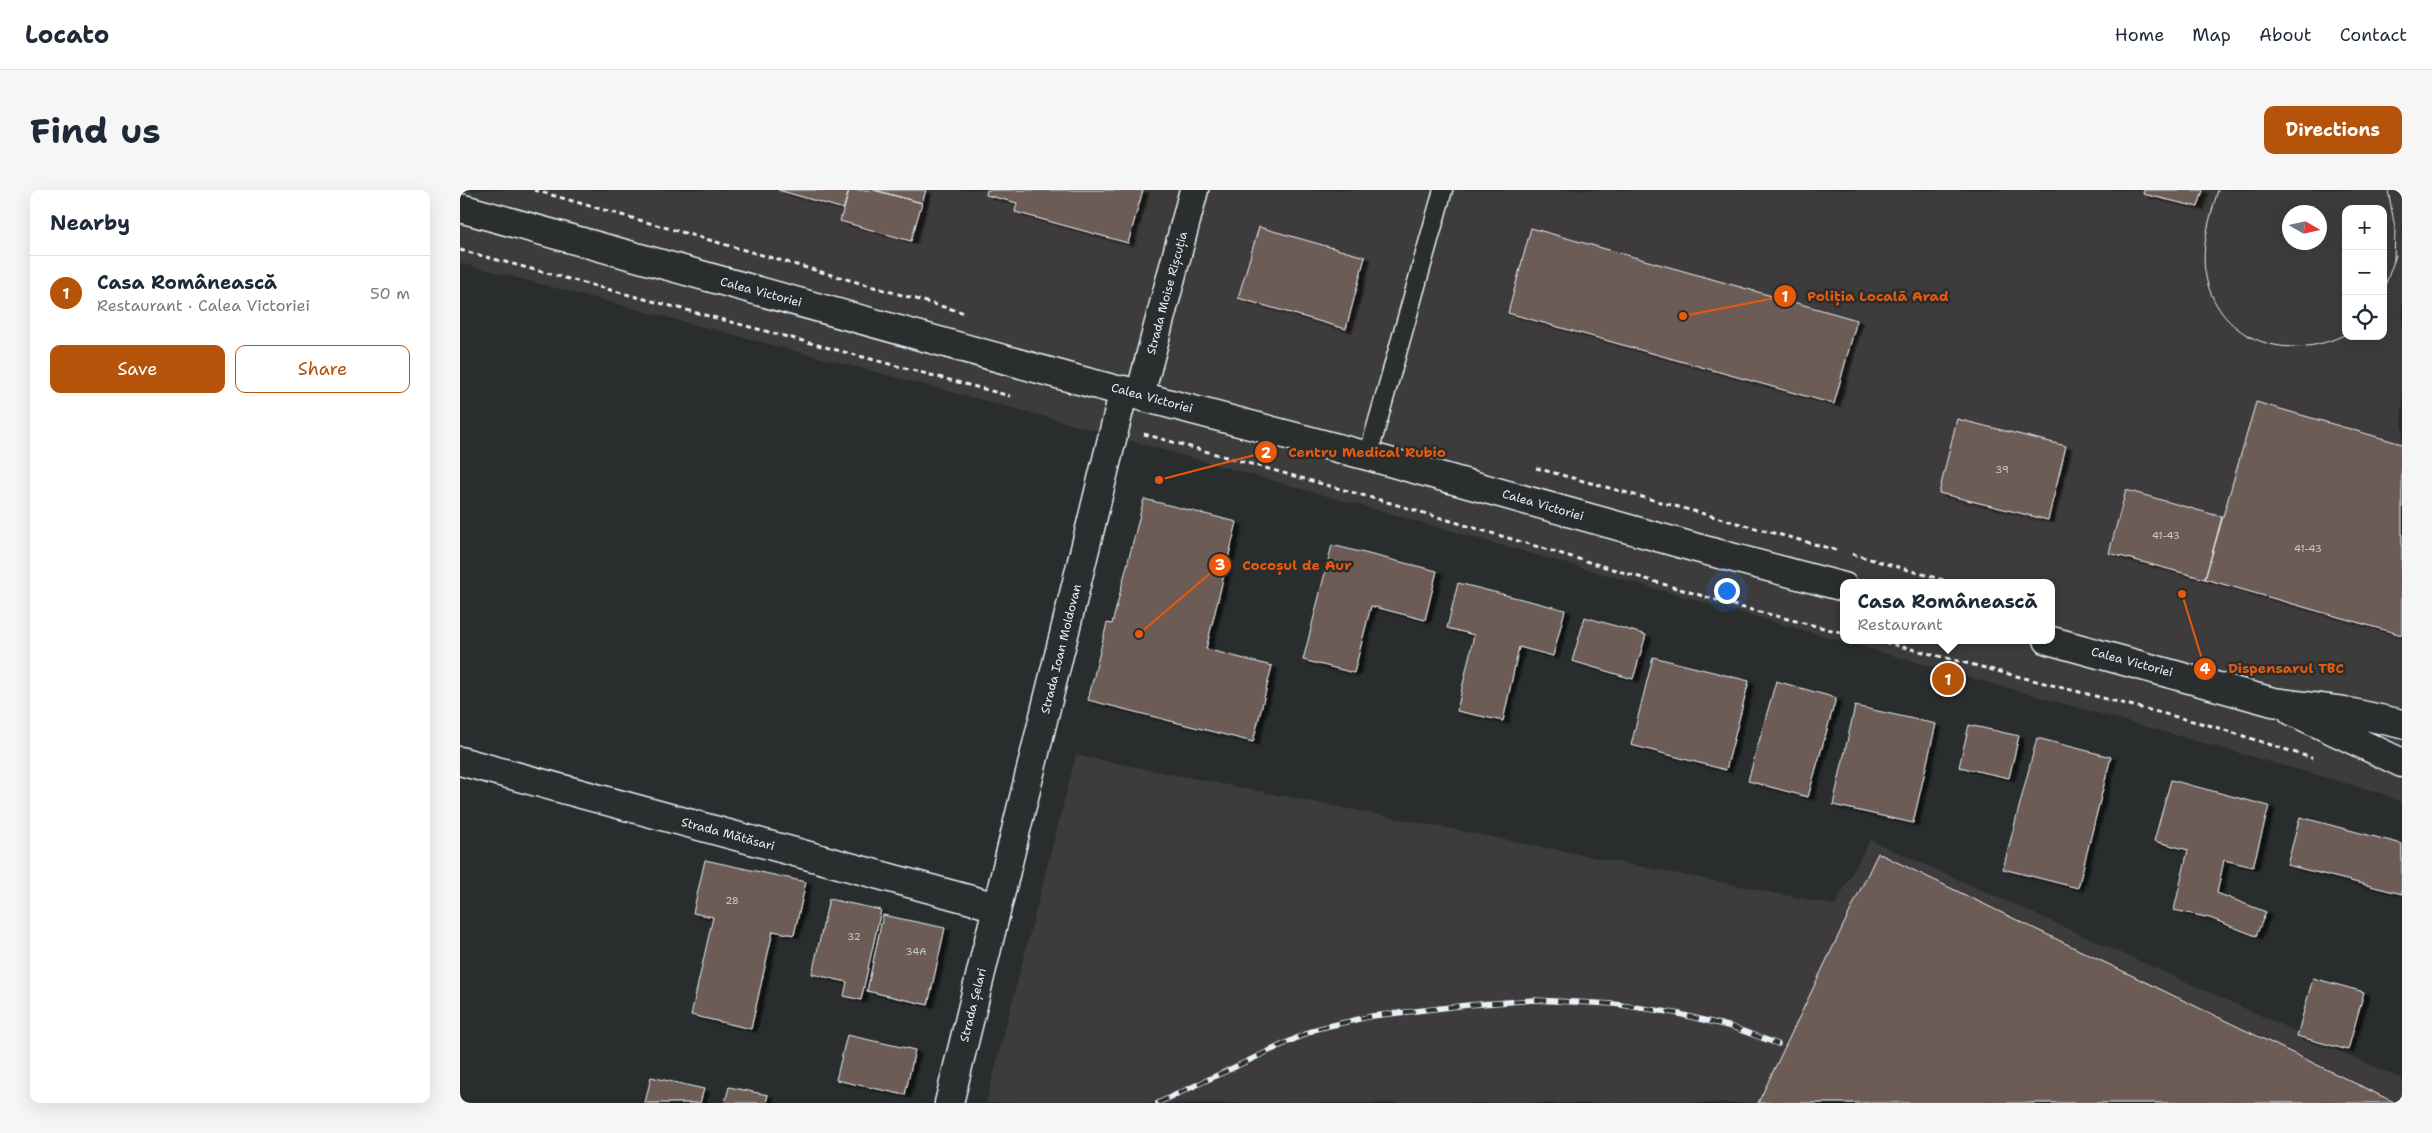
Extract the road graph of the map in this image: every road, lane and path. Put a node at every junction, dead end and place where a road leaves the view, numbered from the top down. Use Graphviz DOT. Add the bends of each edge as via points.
graph roads {
  1 [pos="1194,190"];
  2 [pos="1443,190"];
  3 [pos="460,208"];
  4 [pos="460,250"];
  5 [pos="1132,393"];
  6 [pos="1016,398"];
  7 [pos="1116,426"];
  8 [pos="1368,456"];
  9 [pos="1840,586"];
  10 [pos="1840,631"];
  11 [pos="2055,642"];
  12 [pos="1892,644"];
  13 [pos="2273,702"];
  14 [pos="2314,722"];
  15 [pos="2402,724"];
  16 [pos="2402,746"];
  17 [pos="2317,759"];
  18 [pos="460,761"];
  19 [pos="2402,763"];
  20 [pos="997,907"];
  21 [pos="948,1103"];
  1 -- 5 [label="main road, Strada Moise Rișcuția"];
  2 -- 8 [label="lane"];
  3 -- 5 [label="main road, Calea Victoriei"];
  4 -- 6 [label="path"];
  5 -- 7 [label="main road, Strada Ioan Moldovan"];
  5 -- 8 [label="main road, Calea Victoriei"];
  7 -- 10 [label="path" via="1394,504 1740,607"];
  7 -- 20 [label="main road, Strada Ioan Moldovan"];
  8 -- 9 [label="main road, Calea Victoriei"];
  11 -- 13 [label="main road, Calea Victoriei"];
  12 -- 17 [label="path" via="2212,726"];
  13 -- 14 [label="main road, Calea Victoriei"];
  13 -- 15 [label="main road, Calea Victoriei"];
  14 -- 16 [label="main road"];
  14 -- 19 [label="main road, Calea Victoriei"];
  18 -- 20 [label="main road, Strada Mătăsari"];
  20 -- 21 [label="main road, Strada Șelari"];
}
